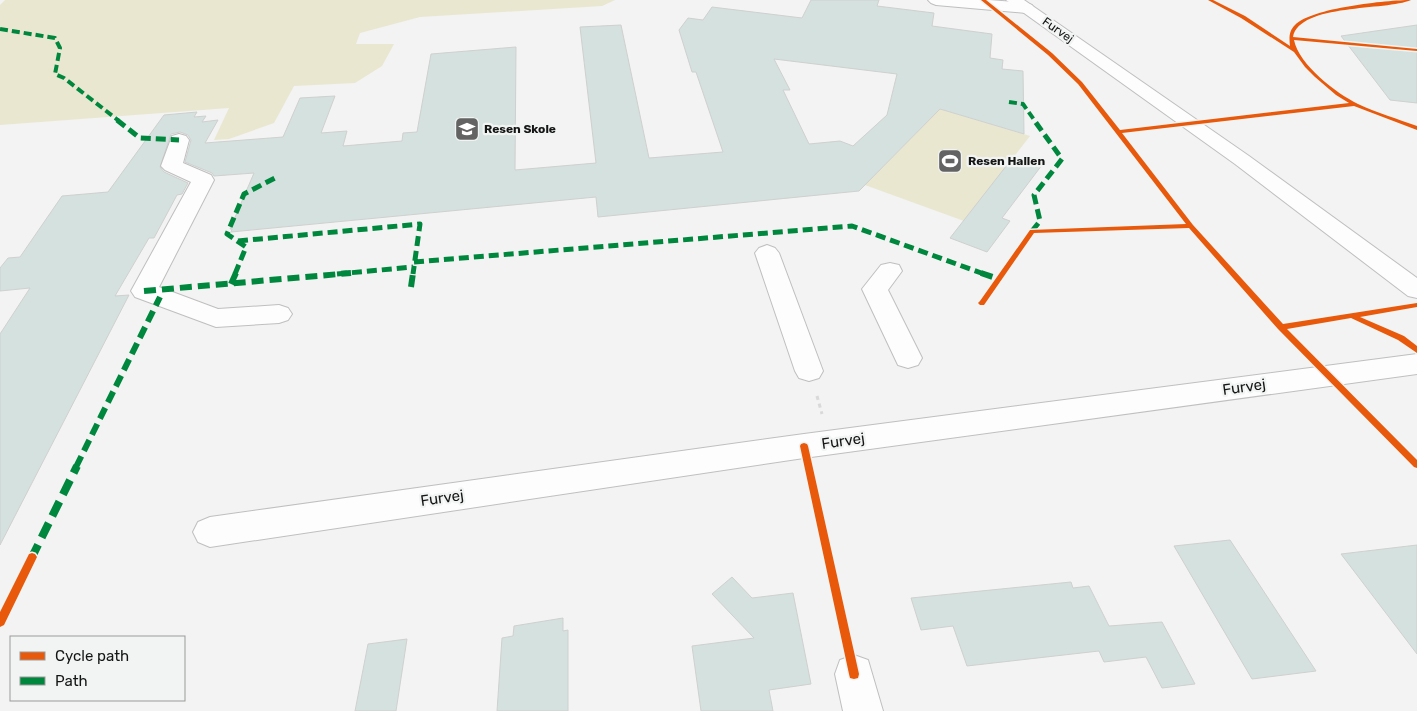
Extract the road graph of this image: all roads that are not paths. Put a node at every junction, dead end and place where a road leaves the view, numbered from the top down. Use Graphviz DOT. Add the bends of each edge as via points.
graph roads {
  1 [pos="936,0"];
  2 [pos="1020,4"];
  3 [pos="179,140"];
  4 [pos="767,253"];
  5 [pos="890,271"];
  6 [pos="1417,290"];
  7 [pos="279,314"];
  8 [pos="908,358"];
  9 [pos="1417,364"];
  10 [pos="809,371"];
  11 [pos="210,532"];
  12 [pos="854,674"];
  13 [pos="863,711"];
  1 -- 2 [label="street"];
  2 -- 6 [label="street, Furvej" via="1242,160"];
  3 -- 7 [label="street" via="172,166 203,180 144,291 216,318"];
  4 -- 10 [label="street"];
  5 -- 8 [label="street" via="875,289"];
  9 -- 11 [label="street, Furvej"];
  12 -- 13 [label="street"];
}
